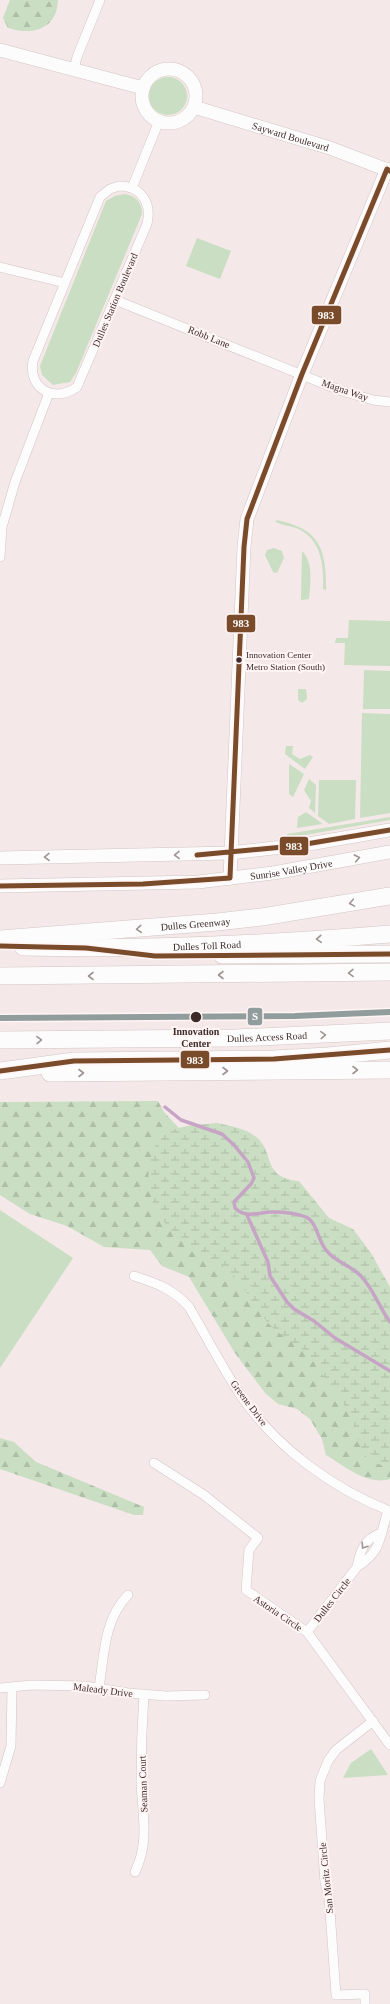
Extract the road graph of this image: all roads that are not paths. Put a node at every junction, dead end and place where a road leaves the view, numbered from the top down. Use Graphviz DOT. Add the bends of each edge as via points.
graph roads {
  1 [pos="100,0"];
  2 [pos="0,50"];
  3 [pos="74,69"];
  4 [pos="143,88"];
  5 [pos="194,107"];
  6 [pos="159,121"];
  7 [pos="389,170"];
  8 [pos="132,188"];
  9 [pos="0,267"];
  10 [pos="65,283"];
  11 [pos="115,300"];
  12 [pos="302,374"];
  13 [pos="48,393"];
  14 [pos="390,402"];
  15 [pos="4,508"];
  16 [pos="0,557"];
  17 [pos="390,830"];
  18 [pos="390,852"];
  19 [pos="230,853"];
  20 [pos="0,858"];
  21 [pos="230,878"];
  22 [pos="0,886"];
  23 [pos="390,896"];
  24 [pos="390,934"];
  25 [pos="0,939"];
  26 [pos="0,946"];
  27 [pos="86,948"];
  28 [pos="390,954"];
  29 [pos="390,972"];
  30 [pos="0,976"];
  31 [pos="390,1031"];
  32 [pos="0,1040"];
  33 [pos="390,1050"];
  34 [pos="390,1070"];
  35 [pos="0,1072"];
  36 [pos="134,1276"];
  37 [pos="154,1464"];
  38 [pos="389,1511"];
  39 [pos="128,1595"];
  40 [pos="306,1632"];
  41 [pos="12,1687"];
  42 [pos="0,1688"];
  43 [pos="99,1688"];
  44 [pos="144,1694"];
  45 [pos="205,1695"];
  46 [pos="373,1721"];
  47 [pos="390,1745"];
  48 [pos="0,1784"];
  49 [pos="135,1872"];
  50 [pos="365,2004"];
  1 -- 3 [label="street"];
  2 -- 3 [label="street"];
  3 -- 4 [label="street"];
  4 -- 5 [label="street" via="147,80 157,72 170,69 178,71 192,82 196,90"];
  4 -- 6 [label="street" via="143,104 149,114"];
  5 -- 6 [label="street" via="190,114 179,121"];
  5 -- 7 [label="street, Sayward Boulevard" via="330,148"];
  6 -- 8 [label="street"];
  7 -- 12 [label="street"];
  8 -- 10 [label="street" via="119,186 100,197"];
  8 -- 11 [label="street, Dulles Station Boulevard" via="145,197 149,215"];
  9 -- 10 [label="street"];
  10 -- 13 [label="street" via="32,367 37,384"];
  11 -- 12 [label="street, Robb Lane"];
  11 -- 13 [label="street, Dulles Station Boulevard" via="77,387 70,392 57,395"];
  12 -- 14 [label="street, Magna Way" via="342,391"];
  12 -- 19 [label="street" via="246,519"];
  13 -- 15 [label="street"];
  15 -- 16 [label="street"];
  17 -- 19 [label="street" via="309,844"];
  21 -- 18 [label="street, Sunrise Valley Drive, one-way"];
  19 -- 20 [label="street, one-way"];
  19 -- 21 [label="street"];
  21 -- 22 [label="street, Sunrise Valley Drive" via="198,882"];
  23 -- 25 [label="highway, Dulles Greenway, one-way" via="232,921"];
  24 -- 27 [label="highway, Dulles Toll Road, one-way" via="243,943"];
  26 -- 27 [label="highway, Dulles Toll Road"];
  27 -- 28 [label="highway" via="155,956"];
  29 -- 30 [label="highway, one-way"];
  32 -- 31 [label="highway, Dulles Access Road, one-way" via="236,1038"];
  33 -- 35 [label="highway" via="281,1059 74,1060"];
  35 -- 34 [label="highway, one-way"];
  36 -- 38 [label="street, Greene Drive" via="166,1287 189,1307 241,1396 276,1436 330,1480"];
  37 -- 40 [label="street, Astoria Circle" via="204,1495 258,1538 249,1550 246,1590"];
  38 -- 40 [label="street, Dulles Circle" via="381,1533 371,1537 366,1543 360,1553 357,1567"];
  39 -- 43 [label="street" via="119,1603 112,1615"];
  40 -- 46 [label="street, Astoria Circle"];
  41 -- 42 [label="street, Maleady Drive"];
  41 -- 43 [label="street, Maleady Drive"];
  41 -- 48 [label="street" via="11,1746"];
  43 -- 44 [label="street, Maleady Drive"];
  44 -- 45 [label="street, Maleady Drive"];
  44 -- 49 [label="street, Seaman Court" via="141,1782 145,1836 141,1860"];
  46 -- 47 [label="street, Astoria Circle"];
  46 -- 50 [label="street, San Moritz Circle" via="336,1750 328,1761 320,1781 319,1799 336,1995 365,1994"];
}
